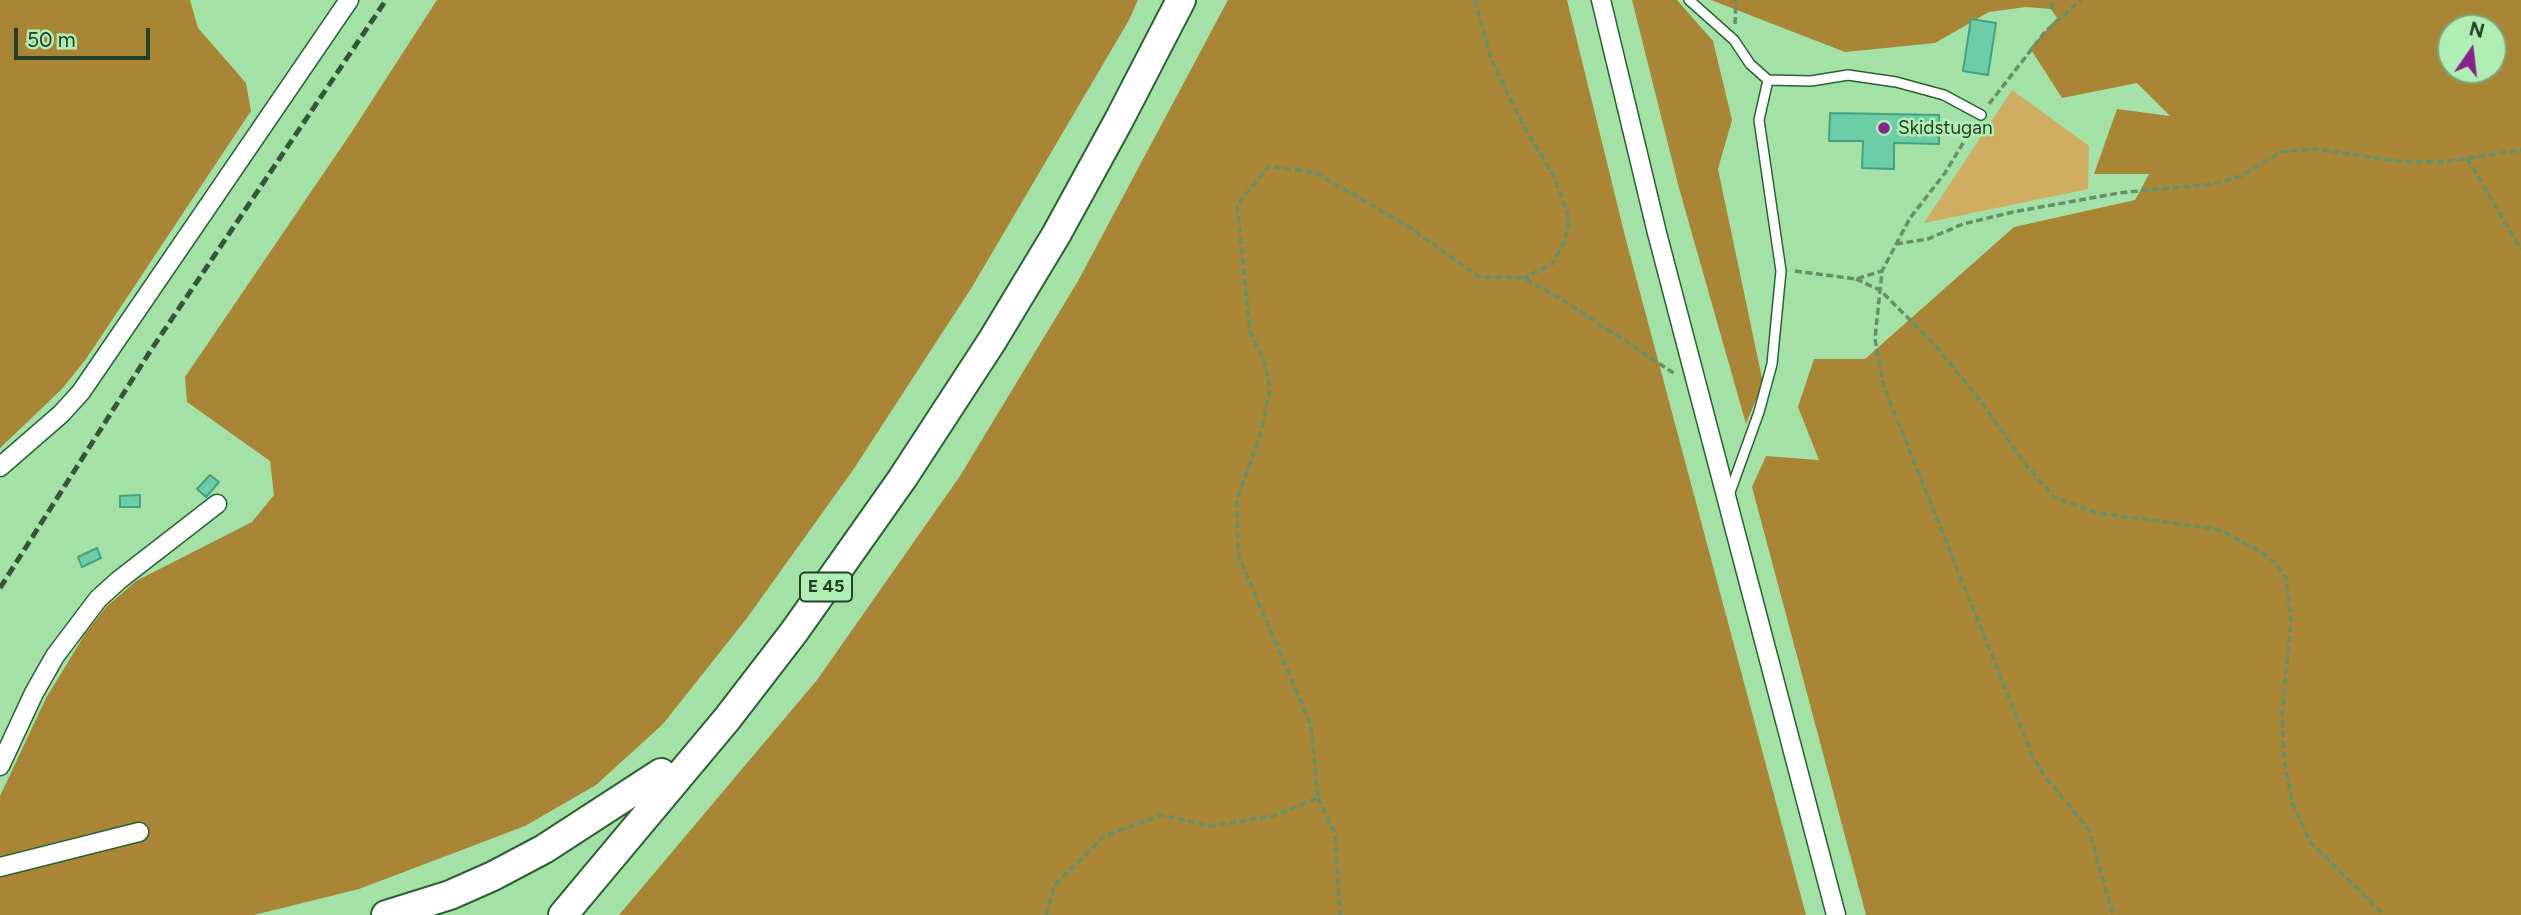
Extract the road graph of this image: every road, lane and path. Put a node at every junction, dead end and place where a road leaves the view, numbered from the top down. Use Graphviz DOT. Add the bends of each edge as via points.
graph roads {
  1 [pos="349,0"];
  2 [pos="1161,0"];
  3 [pos="1181,0"];
  4 [pos="1475,0"];
  5 [pos="1601,0"];
  6 [pos="1689,0"];
  7 [pos="1736,0"];
  8 [pos="2053,0"];
  9 [pos="2081,0"];
  10 [pos="2052,9"];
  11 [pos="1734,40"];
  12 [pos="1768,80"];
  13 [pos="1980,115"];
  14 [pos="2521,150"];
  15 [pos="2467,158"];
  16 [pos="1896,244"];
  17 [pos="2521,250"];
  18 [pos="1781,271"];
  19 [pos="1882,271"];
  20 [pos="1524,278"];
  21 [pos="1856,279"];
  22 [pos="1880,290"];
  23 [pos="1694,374"];
  24 [pos="0,467"];
  25 [pos="1727,500"];
  26 [pos="217,504"];
  27 [pos="0,766"];
  28 [pos="661,773"];
  29 [pos="1318,798"];
  30 [pos="139,832"];
  31 [pos="0,867"];
  32 [pos="386,915"];
  33 [pos="543,915"];
  34 [pos="563,915"];
  35 [pos="1046,915"];
  36 [pos="1340,915"];
  37 [pos="1836,915"];
  38 [pos="2113,915"];
  39 [pos="2384,915"];
  1 -- 24 [label="street" via="81,392"];
  2 -- 28 [label="highway, E 45" via="1039,229 895,458"];
  3 -- 34 [label="highway, E 45" via="1055,235 902,479 727,719"];
  4 -- 20 [label="path" via="1491,59 1554,176 1569,219 1565,241 1552,264"];
  5 -- 23 [label="street"];
  6 -- 11 [label="lane"];
  7 -- 11 [label="path"];
  8 -- 10 [label="path"];
  9 -- 13 [label="path" via="2045,32"];
  11 -- 12 [label="lane"];
  12 -- 13 [label="lane" via="1811,81 1849,75 1896,82 1944,95"];
  12 -- 18 [label="lane" via="1759,120"];
  13 -- 16 [label="path"];
  14 -- 15 [label="path"];
  15 -- 16 [label="path" via="2396,161 2316,149 2281,152 2241,176 2213,184 2119,193 2013,212 1963,223 1928,239"];
  15 -- 17 [label="path"];
  16 -- 19 [label="path"];
  18 -- 21 [label="path"];
  18 -- 25 [label="lane" via="1772,364"];
  19 -- 21 [label="path"];
  19 -- 22 [label="path"];
  20 -- 23 [label="path" via="1676,375"];
  20 -- 29 [label="path" via="1479,277 1409,227 1316,173 1269,166 1237,205 1250,332 1265,362 1270,390 1260,436 1237,499 1238,555 1311,725"];
  21 -- 22 [label="path"];
  22 -- 38 [label="path" via="1875,339 1884,387 2032,755 2089,830"];
  22 -- 39 [label="path" via="1935,345 2055,498 2098,513 2217,529 2275,563 2286,578 2291,621 2282,713 2292,802 2310,842"];
  23 -- 25 [label="street"];
  25 -- 37 [label="street"];
  26 -- 27 [label="street" via="98,599 55,656"];
  28 -- 32 [label="highway" via="494,876"];
  28 -- 33 [label="highway, E 45"];
  29 -- 35 [label="path" via="1273,816 1209,826 1162,815 1104,836 1054,886"];
  29 -- 36 [label="path" via="1335,834"];
  30 -- 31 [label="street"];
}
